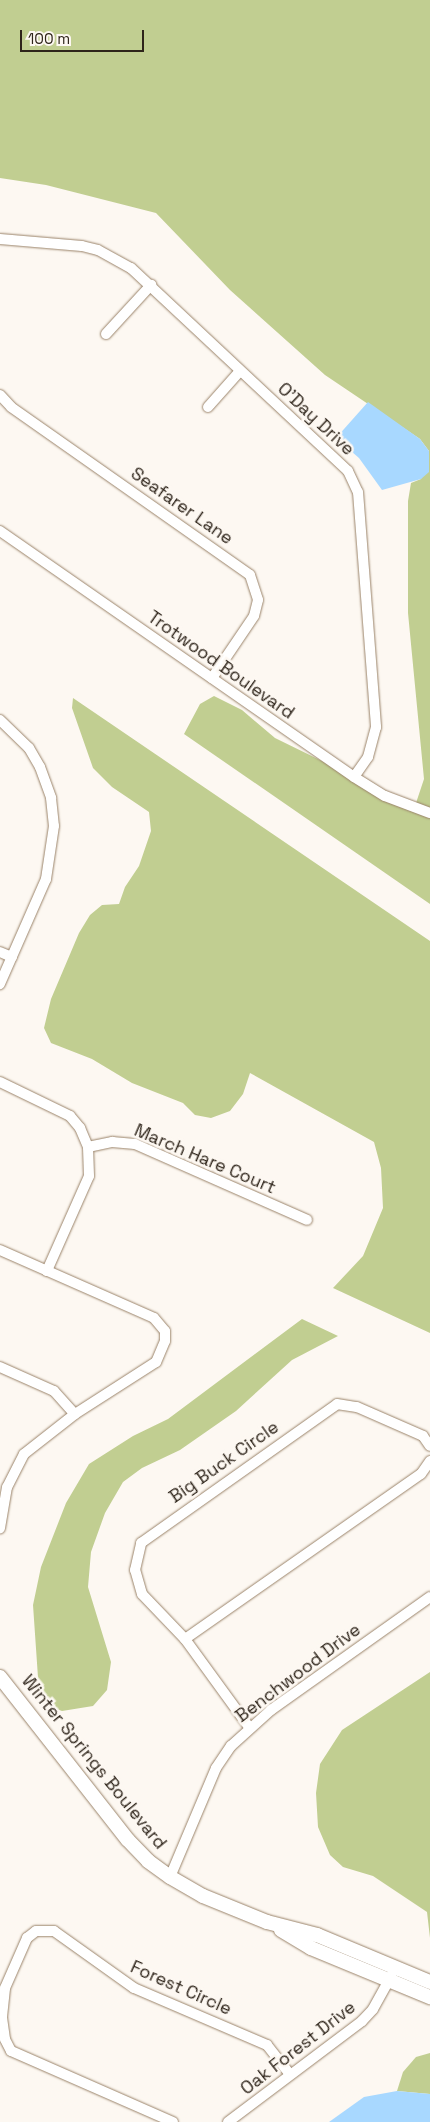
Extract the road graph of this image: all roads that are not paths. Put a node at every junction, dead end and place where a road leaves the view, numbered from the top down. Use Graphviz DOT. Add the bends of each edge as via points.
graph roads {
  1 [pos="0,239"];
  2 [pos="151,285"];
  3 [pos="106,334"];
  4 [pos="240,371"];
  5 [pos="0,395"];
  6 [pos="208,407"];
  7 [pos="2,537"];
  8 [pos="212,678"];
  9 [pos="0,720"];
  10 [pos="354,777"];
  11 [pos="430,813"];
  12 [pos="0,952"];
  13 [pos="12,957"];
  14 [pos="0,984"];
  15 [pos="0,1082"];
  16 [pos="88,1147"];
  17 [pos="307,1220"];
  18 [pos="0,1250"];
  19 [pos="47,1271"];
  20 [pos="0,1367"];
  21 [pos="75,1414"];
  22 [pos="430,1446"];
  23 [pos="430,1461"];
  24 [pos="3,1486"];
  25 [pos="0,1528"];
  26 [pos="430,1597"];
  27 [pos="185,1639"];
  28 [pos="0,1677"];
  29 [pos="249,1728"];
  30 [pos="170,1877"];
  31 [pos="267,1922"];
  32 [pos="394,1967"];
  33 [pos="389,1980"];
  34 [pos="430,1982"];
  35 [pos="430,1997"];
  36 [pos="290,2074"];
  37 [pos="173,2122"];
  38 [pos="228,2122"];
  1 -- 2 [label="street, O'Day Drive" via="98,250 132,268"];
  2 -- 3 [label="street"];
  2 -- 4 [label="street, O'Day Drive"];
  4 -- 6 [label="street"];
  4 -- 10 [label="street, O'Day Drive" via="348,471 358,492 376,726 368,757"];
  5 -- 8 [label="street, Seafarer Lane" via="12,407 250,576 256,585 258,600 254,616"];
  7 -- 8 [label="street, Trotwood Boulevard"];
  8 -- 10 [label="street, Trotwood Boulevard"];
  9 -- 13 [label="street" via="29,748 40,767 51,798 54,826 46,879"];
  10 -- 11 [label="street, Trotwood Boulevard" via="386,796"];
  12 -- 13 [label="street"];
  13 -- 14 [label="street"];
  15 -- 16 [label="street" via="70,1116 80,1128"];
  16 -- 17 [label="street, March Hare Court" via="112,1142 135,1144"];
  16 -- 19 [label="street" via="89,1176"];
  18 -- 19 [label="street"];
  19 -- 21 [label="street" via="154,1318 164,1331 165,1341 156,1362"];
  20 -- 21 [label="street" via="54,1391"];
  21 -- 24 [label="street" via="24,1454"];
  22 -- 27 [label="street, Big Buck Circle" via="423,1436 365,1410 337,1404 150,1535 141,1543 136,1557 136,1581 142,1594"];
  23 -- 27 [label="street" via="421,1474"];
  24 -- 25 [label="street"];
  26 -- 29 [label="street, Benchwood Drive"];
  27 -- 29 [label="street, Big Buck Circle"];
  28 -- 30 [label="street, Winter Springs Boulevard" via="128,1840 148,1861"];
  29 -- 30 [label="street, Benchwood Drive" via="216,1768"];
  30 -- 31 [label="street, Winter Springs Boulevard" via="203,1896"];
  31 -- 32 [label="street, Winter Springs Boulevard" via="317,1935"];
  31 -- 33 [label="street, Winter Springs Boulevard" via="311,1948"];
  32 -- 33 [label="street, Oak Forest Drive"];
  32 -- 34 [label="street, Winter Springs Boulevard"];
  33 -- 35 [label="street, Winter Springs Boulevard"];
  33 -- 36 [label="street, Oak Forest Drive" via="373,2009 362,2021"];
  36 -- 37 [label="street, Forest Circle" via="266,2045 134,1988 54,1931 36,1930 26,1938 5,1988 2,2017 11,2052"];
  36 -- 38 [label="street, Oak Forest Drive"];
}
